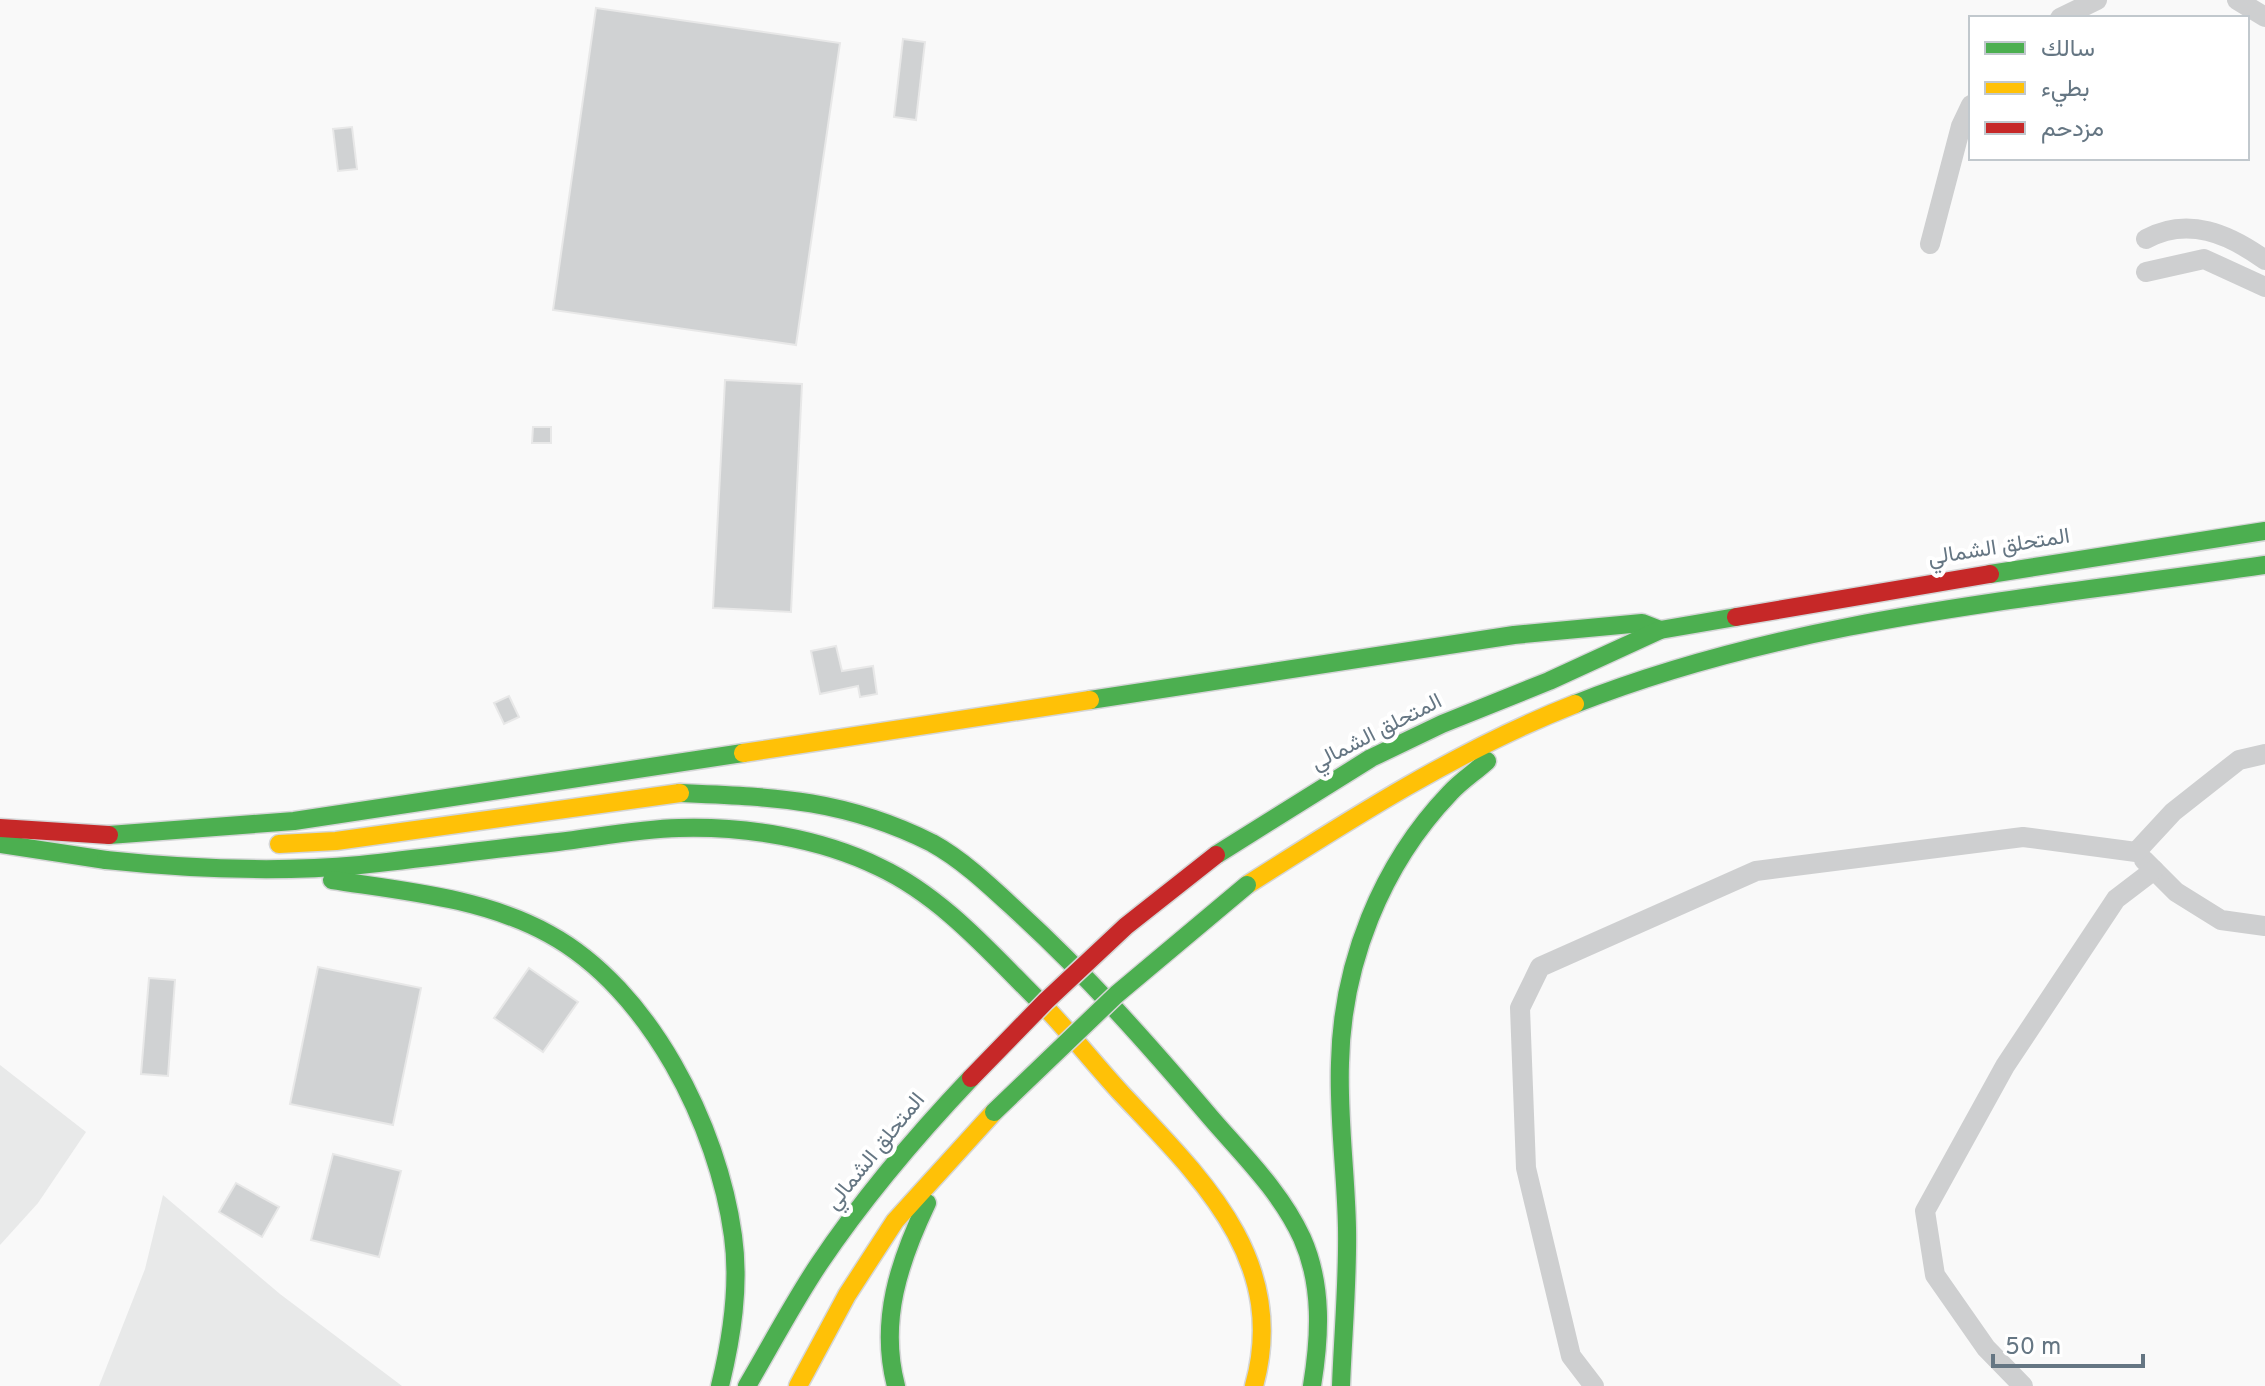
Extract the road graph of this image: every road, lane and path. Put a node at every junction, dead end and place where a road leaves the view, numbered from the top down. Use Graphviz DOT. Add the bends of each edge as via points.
graph roads {
  1 [pos="2097,0"];
  2 [pos="2237,0"];
  3 [pos="2064,16"];
  4 [pos="2265,17"];
  5 [pos="1969,109"];
  6 [pos="2146,239"];
  7 [pos="1930,244"];
  8 [pos="2265,260"];
  9 [pos="2146,272"];
  10 [pos="2265,287"];
  11 [pos="2265,531"];
  12 [pos="2265,565"];
  13 [pos="1660,630"];
  14 [pos="1529,722"];
  15 [pos="2265,754"];
  16 [pos="0,828"];
  17 [pos="109,835"];
  18 [pos="0,844"];
  19 [pos="2136,852"];
  20 [pos="271,870"];
  21 [pos="2154,870"];
  22 [pos="2265,926"];
  23 [pos="948,1162"];
  24 [pos="720,1386"];
  25 [pos="747,1386"];
  26 [pos="798,1386"];
  27 [pos="896,1386"];
  28 [pos="1254,1386"];
  29 [pos="1312,1386"];
  30 [pos="1341,1386"];
  31 [pos="1594,1386"];
  32 [pos="2023,1386"];
  1 -- 3 [label="street"];
  2 -- 4 [label="street"];
  5 -- 7 [label="street"];
  6 -- 8 [label="street" via="2179,229 2206,229"];
  9 -- 10 [label="street" via="2204,259"];
  11 -- 13 [label="main road, المتحلق الشمالي"];
  12 -- 14 [label="main road" via="1797,637 1700,662"];
  13 -- 17 [label="main road" via="1642,623 1514,635 294,821"];
  13 -- 25 [label="main road, المتحلق الشمالي, bridge" via="1371,758 1216,855 1126,926 925,1126 837,1238"];
  14 -- 23 [label="main road, bridge" via="1340,826 1201,919 1115,994"];
  14 -- 30 [label="main road" via="1451,792 1424,824 1380,891 1355,959 1341,1039 1347,1232"];
  15 -- 19 [label="street" via="2239,760 2173,812"];
  16 -- 17 [label="main road"];
  17 -- 29 [label="main road" via="252,844 336,841 677,793 816,802 877,818 935,845 1053,944 1137,1031 1274,1192 1302,1238 1317,1289 1319,1344"];
  18 -- 20 [label="main road" via="194,869"];
  19 -- 21 [label="street"];
  19 -- 31 [label="street" via="2023,837 1756,871 1540,967 1520,1008 1526,1168 1571,1356"];
  20 -- 24 [label="main road" via="502,914 551,935 614,981 681,1081 724,1194 736,1276"];
  20 -- 28 [label="main road" via="678,828 802,841 905,880 938,904 1060,1022 1186,1162 1234,1226 1261,1299 1263,1336"];
  21 -- 22 [label="street" via="2176,892 2221,920"];
  21 -- 32 [label="street" via="2116,899 2005,1066 1925,1211 1935,1275 1986,1348"];
  23 -- 26 [label="main road" via="895,1221"];
  23 -- 27 [label="main road" via="900,1266 890,1320 889,1368"];
}
